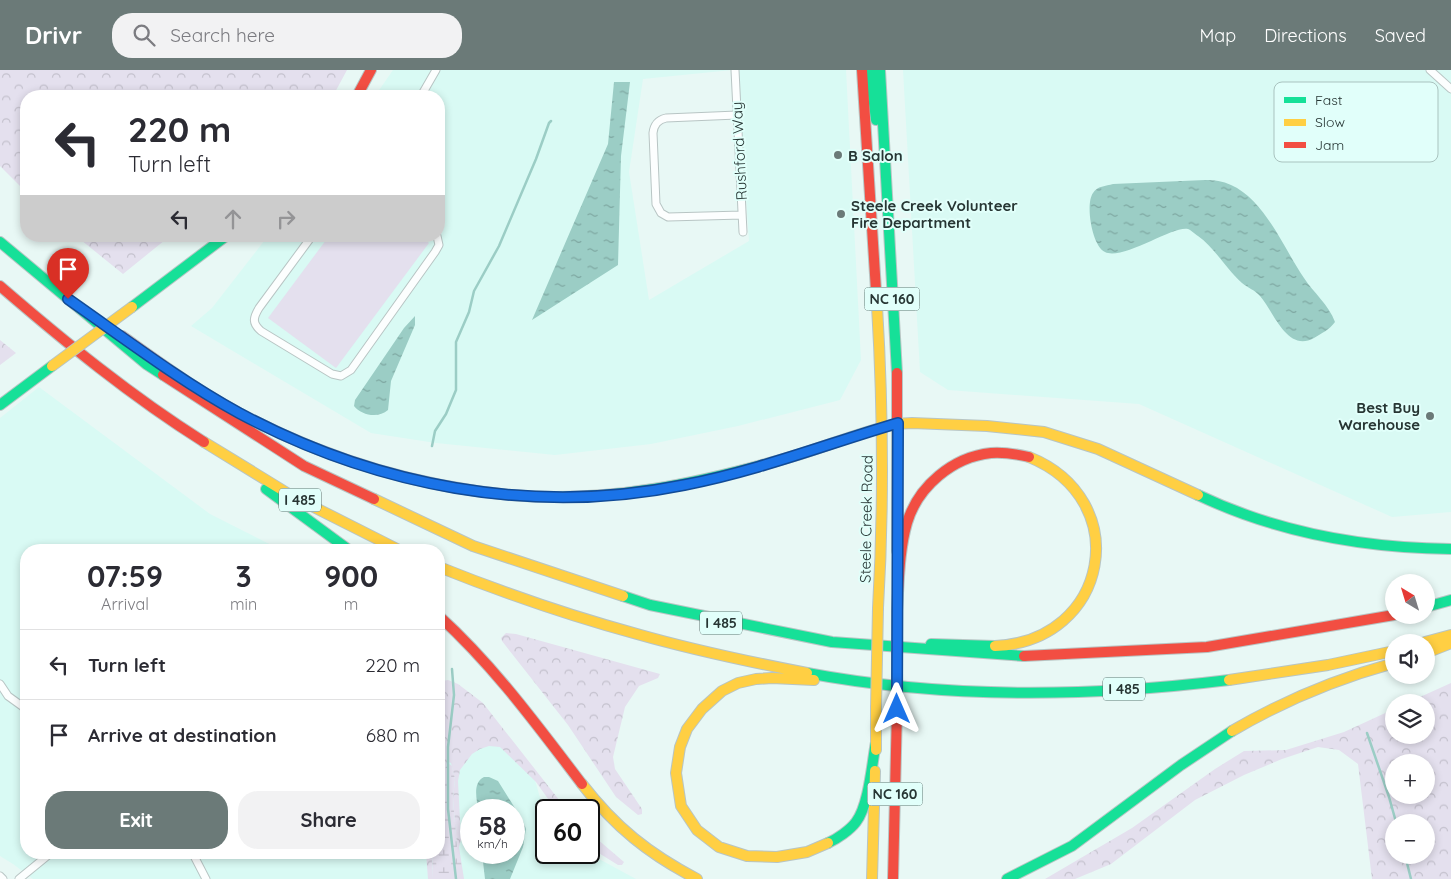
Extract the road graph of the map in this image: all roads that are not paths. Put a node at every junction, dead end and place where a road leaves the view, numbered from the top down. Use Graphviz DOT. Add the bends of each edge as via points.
graph roads {
  1 [pos="371,70"];
  2 [pos="436,70"];
  3 [pos="735,70"];
  4 [pos="862,70"];
  5 [pos="870,70"];
  6 [pos="880,70"];
  7 [pos="1430,70"];
  8 [pos="1451,89"];
  9 [pos="360,90"];
  10 [pos="424,90"];
  11 [pos="737,115"];
  12 [pos="885,176"];
  13 [pos="742,215"];
  14 [pos="743,232"];
  15 [pos="0,242"];
  16 [pos="218,242"];
  17 [pos="308,242"];
  18 [pos="438,242"];
  19 [pos="39,280"];
  20 [pos="0,286"];
  21 [pos="0,405"];
  22 [pos="898,423"];
  23 [pos="882,428"];
  24 [pos="204,443"];
  25 [pos="341,544"];
  26 [pos="387,544"];
  27 [pos="1451,549"];
  28 [pos="445,569"];
  29 [pos="1451,600"];
  30 [pos="1435,604"];
  31 [pos="897,610"];
  32 [pos="1385,617"];
  33 [pos="445,622"];
  34 [pos="1451,635"];
  35 [pos="1435,639"];
  36 [pos="830,642"];
  37 [pos="1451,643"];
  38 [pos="1435,649"];
  39 [pos="1385,653"];
  40 [pos="1385,665"];
  41 [pos="852,681"];
  42 [pos="0,684"];
  43 [pos="20,705"];
  44 [pos="876,742"];
  45 [pos="822,857"];
  46 [pos="43,859"];
  47 [pos="196,859"];
  48 [pos="748,867"];
  49 [pos="0,876"];
  50 [pos="3,879"];
  51 [pos="19,879"];
  52 [pos="206,879"];
  53 [pos="697,879"];
  54 [pos="872,879"];
  55 [pos="892,879"];
  56 [pos="1007,879"];
  1 -- 9 [label="main road"];
  2 -- 10 [label="street"];
  3 -- 11 [label="street, Rushford Way"];
  4 -- 23 [label="main road, Steele Creek Road / NC 160"];
  5 -- 12 [label="main road"];
  6 -- 12 [label="main road, Steele Creek Road / NC 160"];
  7 -- 8 [label="street"];
  11 -- 13 [label="street, Rushford Way"];
  11 -- 13 [label="street" via="666,118 656,124 653,133 656,204 668,217"];
  12 -- 22 [label="main road, Steele Creek Road / NC 160"];
  13 -- 14 [label="street, Rushford Way"];
  15 -- 19 [label="main road, I 485"];
  16 -- 21 [label="main road, bridge"];
  17 -- 18 [label="street" via="259,308 255,326 332,374 341,376 351,370 435,252"];
  19 -- 23 [label="main road" via="197,388 271,429 338,458 404,478 466,491 538,497 590,497 653,490 723,475"];
  19 -- 36 [label="main road, I 485" via="136,357 220,415 303,466 416,523 527,568 611,594 718,622"];
  20 -- 24 [label="main road, I 485" via="133,395"];
  22 -- 23 [label="main road"];
  22 -- 27 [label="main road" via="992,426 1041,432 1092,447 1269,523 1342,541"];
  22 -- 31 [label="main road, Steele Creek Road / NC 160"];
  23 -- 44 [label="main road, Steele Creek Road / NC 160, bridge" via="883,554 878,608"];
  24 -- 25 [label="main road"];
  24 -- 26 [label="main road, I 485" via="272,485"];
  28 -- 41 [label="main road, I 485" via="517,598 641,637 710,654"];
  29 -- 30 [label="main road"];
  31 -- 36 [label="main road" via="903,541 911,511 927,486 947,468 982,454 1017,454 1049,466 1081,497 1094,532 1095,566 1082,599 1068,617 1049,632 1026,642 1004,646"];
  31 -- 55 [label="main road, Steele Creek Road / NC 160, bridge"];
  32 -- 36 [label="main road, I 485" via="1293,635 1141,654 965,655"];
  33 -- 53 [label="main road" via="511,691 616,824 662,860"];
  34 -- 35 [label="main road"];
  37 -- 38 [label="main road"];
  39 -- 41 [label="main road, I 485" via="1244,678 1114,690 988,691"];
  40 -- 56 [label="main road" via="1320,686 1248,721 1072,846"];
  41 -- 48 [label="main road" via="764,677 746,681 716,696 688,727 676,766 682,809 690,825 709,847 721,856"];
  42 -- 43 [label="street" via="8,696"];
  44 -- 45 [label="main road" via="862,808 849,833"];
  44 -- 54 [label="main road, Steele Creek Road / NC 160"];
  46 -- 51 [label="street"];
  47 -- 52 [label="street"];
  49 -- 50 [label="street"];
}
